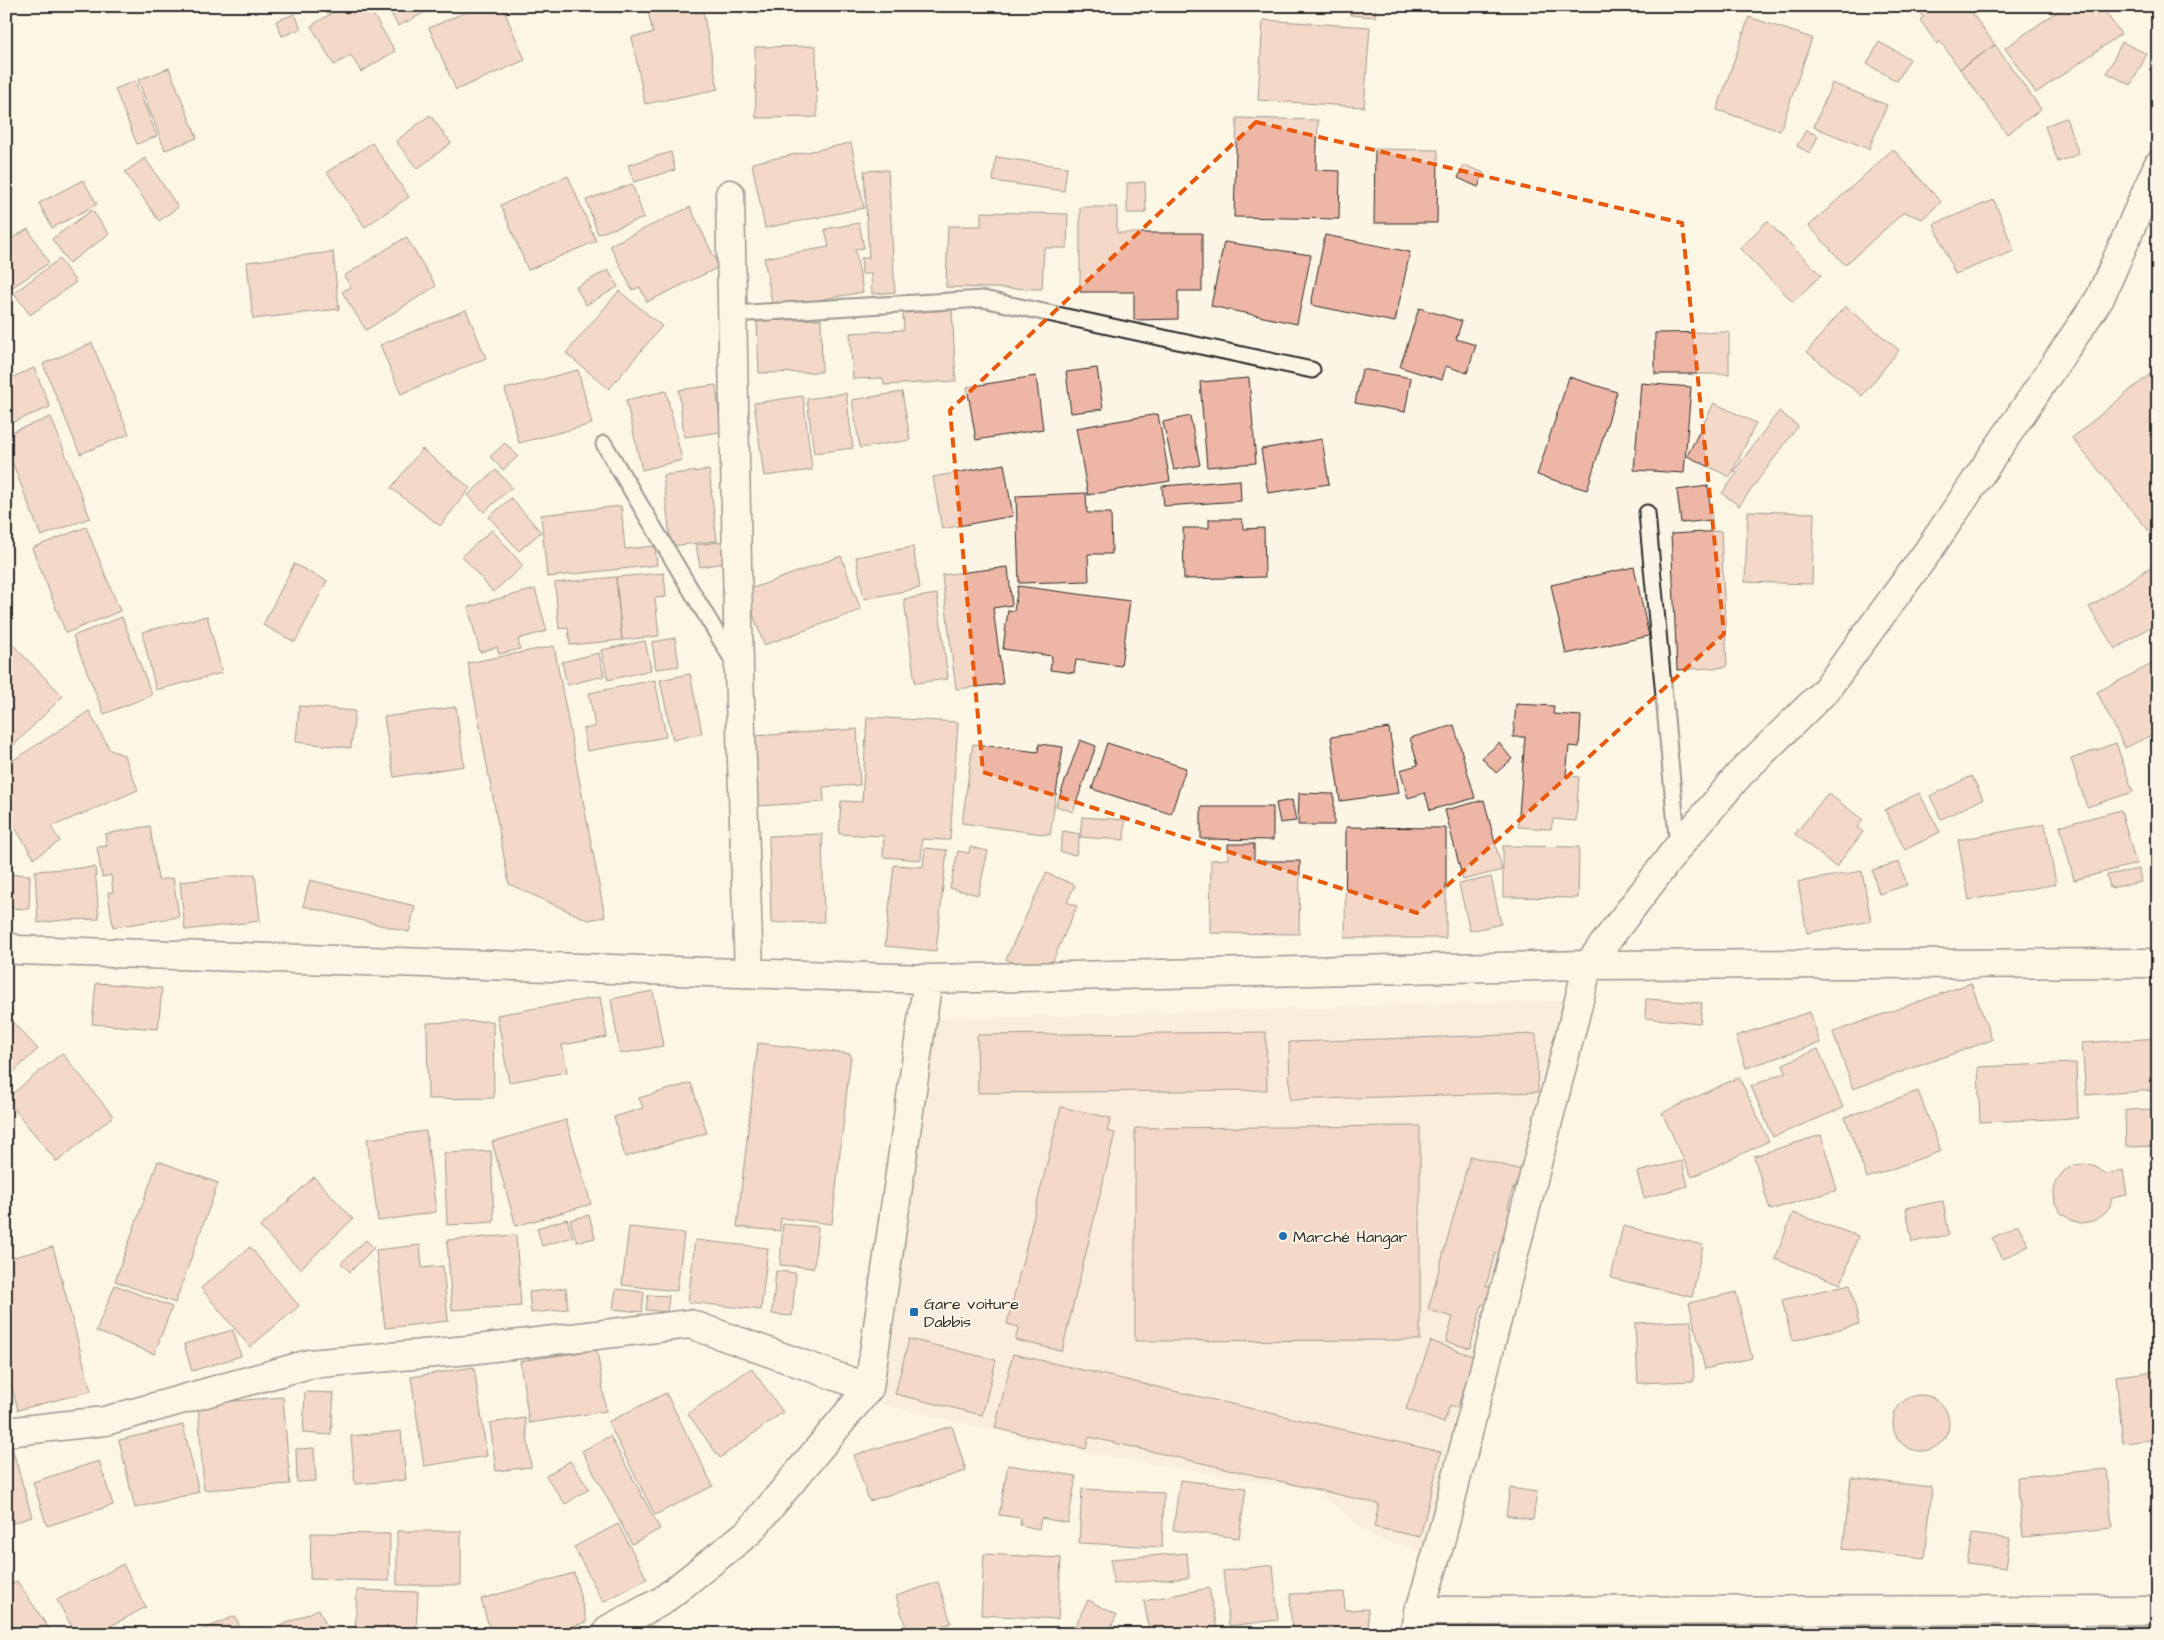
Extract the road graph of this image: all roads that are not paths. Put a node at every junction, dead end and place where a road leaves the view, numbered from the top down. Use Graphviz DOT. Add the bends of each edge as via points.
graph roads {
  1 [pos="2158,165"];
  2 [pos="730,194"];
  3 [pos="733,314"];
  4 [pos="1312,370"];
  5 [pos="604,444"];
  6 [pos="1647,513"];
  7 [pos="739,671"];
  8 [pos="1678,847"];
  9 [pos="6,946"];
  10 [pos="2158,963"];
  11 [pos="1588,965"];
  12 [pos="749,973"];
  13 [pos="928,978"];
  14 [pos="869,1388"];
  15 [pos="6,1432"];
  16 [pos="2158,1610"];
  17 [pos="1416,1622"];
  18 [pos="2077,1622"];
  19 [pos="607,1634"];
  1 -- 8 [label="street" via="2100,298 1926,554 1825,691 1739,775"];
  2 -- 3 [label="street"];
  3 -- 4 [label="lane" via="983,299"];
  3 -- 7 [label="street"];
  5 -- 7 [label="lane"];
  6 -- 8 [label="lane"];
  7 -- 12 [label="street"];
  8 -- 11 [label="street"];
  9 -- 12 [label="street" via="18,950"];
  10 -- 11 [label="street"];
  11 -- 13 [label="street"];
  11 -- 17 [label="street" via="1439,1546"];
  12 -- 13 [label="street"];
  13 -- 14 [label="street"];
  14 -- 15 [label="street" via="690,1324 469,1350 309,1364 105,1421"];
  14 -- 19 [label="street" via="750,1531 662,1601 609,1629"];
  16 -- 18 [label="street"];
  17 -- 18 [label="street"];
}
